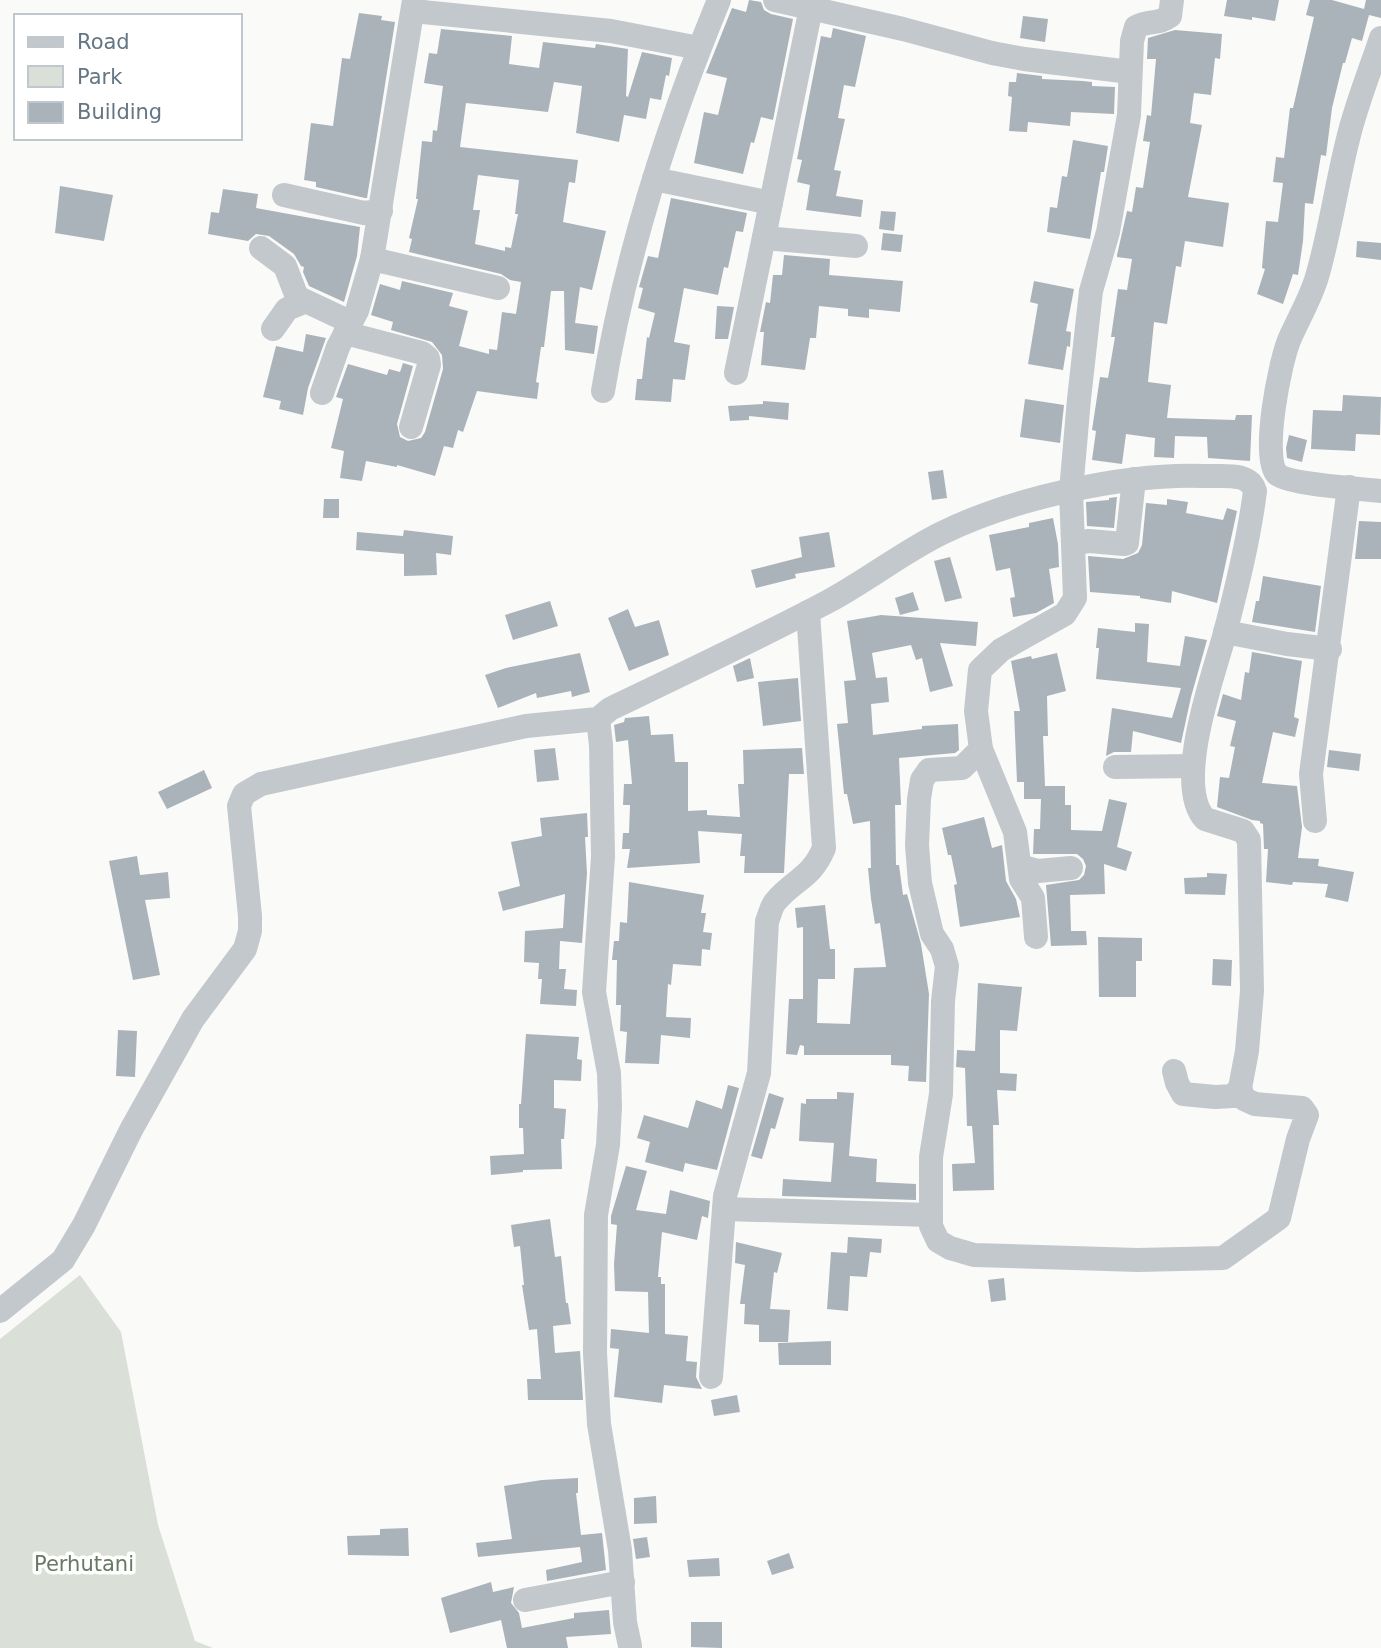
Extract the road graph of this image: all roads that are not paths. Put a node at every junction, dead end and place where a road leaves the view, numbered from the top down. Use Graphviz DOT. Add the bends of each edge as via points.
graph roads {
  1 [pos="719,0"];
  2 [pos="775,0"];
  3 [pos="1172,0"];
  4 [pos="414,6"];
  5 [pos="811,8"];
  6 [pos="1381,38"];
  7 [pos="699,48"];
  8 [pos="1130,72"];
  9 [pos="654,179"];
  10 [pos="284,195"];
  11 [pos="771,203"];
  12 [pos="381,211"];
  13 [pos="764,238"];
  14 [pos="856,246"];
  15 [pos="261,248"];
  16 [pos="372,258"];
  17 [pos="498,288"];
  18 [pos="304,302"];
  19 [pos="348,328"];
  20 [pos="273,329"];
  21 [pos="736,373"];
  22 [pos="603,391"];
  23 [pos="322,393"];
  24 [pos="411,427"];
  25 [pos="1134,479"];
  26 [pos="1349,487"];
  27 [pos="1071,491"];
  28 [pos="1381,491"];
  29 [pos="1073,544"];
  30 [pos="808,612"];
  31 [pos="1225,632"];
  32 [pos="1330,649"];
  33 [pos="598,719"];
  34 [pos="981,749"];
  35 [pos="1193,766"];
  36 [pos="1115,767"];
  37 [pos="1315,821"];
  38 [pos="1020,866"];
  39 [pos="1070,868"];
  40 [pos="1035,937"];
  41 [pos="1174,1072"];
  42 [pos="1240,1087"];
  43 [pos="724,1209"];
  44 [pos="931,1215"];
  45 [pos="0,1311"];
  46 [pos="711,1377"];
  47 [pos="623,1583"];
  48 [pos="525,1600"];
  49 [pos="630,1646"];
  1 -- 7 [label="street"];
  2 -- 5 [label="street"];
  3 -- 8 [label="street" via="1170,16 1136,27"];
  4 -- 7 [label="street" via="611,31"];
  4 -- 12 [label="street"];
  5 -- 8 [label="street" via="1002,55"];
  5 -- 11 [label="street"];
  6 -- 26 [label="street" via="1348,137 1316,279 1289,340 1272,425 1272,465 1278,475"];
  7 -- 9 [label="street"];
  8 -- 27 [label="street" via="1129,115 1108,232 1091,291"];
  9 -- 11 [label="street"];
  9 -- 22 [label="street" via="624,280"];
  10 -- 12 [label="street" via="364,212"];
  11 -- 13 [label="street"];
  12 -- 16 [label="street"];
  13 -- 14 [label="street"];
  13 -- 21 [label="street"];
  15 -- 18 [label="street" via="285,266"];
  16 -- 17 [label="street"];
  16 -- 19 [label="street"];
  18 -- 19 [label="street"];
  18 -- 20 [label="street" via="287,309"];
  19 -- 23 [label="street"];
  19 -- 24 [label="street" via="428,358"];
  25 -- 27 [label="street"];
  25 -- 29 [label="street" via="1127,543"];
  25 -- 31 [label="street" via="1179,475 1244,478 1253,485 1254,499"];
  26 -- 28 [label="street"];
  26 -- 32 [label="street"];
  27 -- 29 [label="street"];
  27 -- 30 [label="street" via="943,533"];
  29 -- 34 [label="street" via="1075,597 1070,609 1001,650 980,670 976,710"];
  30 -- 33 [label="street"];
  30 -- 43 [label="street" via="824,848 818,864 774,902 767,921 759,1073"];
  31 -- 32 [label="street"];
  31 -- 35 [label="street"];
  32 -- 37 [label="street" via="1311,774"];
  33 -- 45 [label="street" via="526,726 443,743 261,784 244,794 239,806 250,916 245,949 193,1019 63,1260"];
  33 -- 47 [label="street" via="603,856 594,992 609,1073 610,1107 596,1215 595,1353 599,1424"];
  34 -- 38 [label="street" via="1015,832"];
  34 -- 44 [label="street" via="962,768 929,771 922,780 919,799 920,883 932,934 947,966 941,1094 931,1157"];
  35 -- 36 [label="street"];
  35 -- 42 [label="street" via="1201,816 1243,831 1249,840 1252,991"];
  38 -- 39 [label="street" via="1038,871"];
  38 -- 40 [label="street" via="1021,879 1033,898"];
  41 -- 42 [label="street" via="1183,1094 1233,1096"];
  42 -- 44 [label="street" via="1244,1099 1255,1104 1302,1108 1307,1115 1279,1218 1223,1258 974,1255 938,1241"];
  43 -- 44 [label="street"];
  43 -- 46 [label="street"];
  47 -- 48 [label="street"];
  47 -- 49 [label="street"];
}
